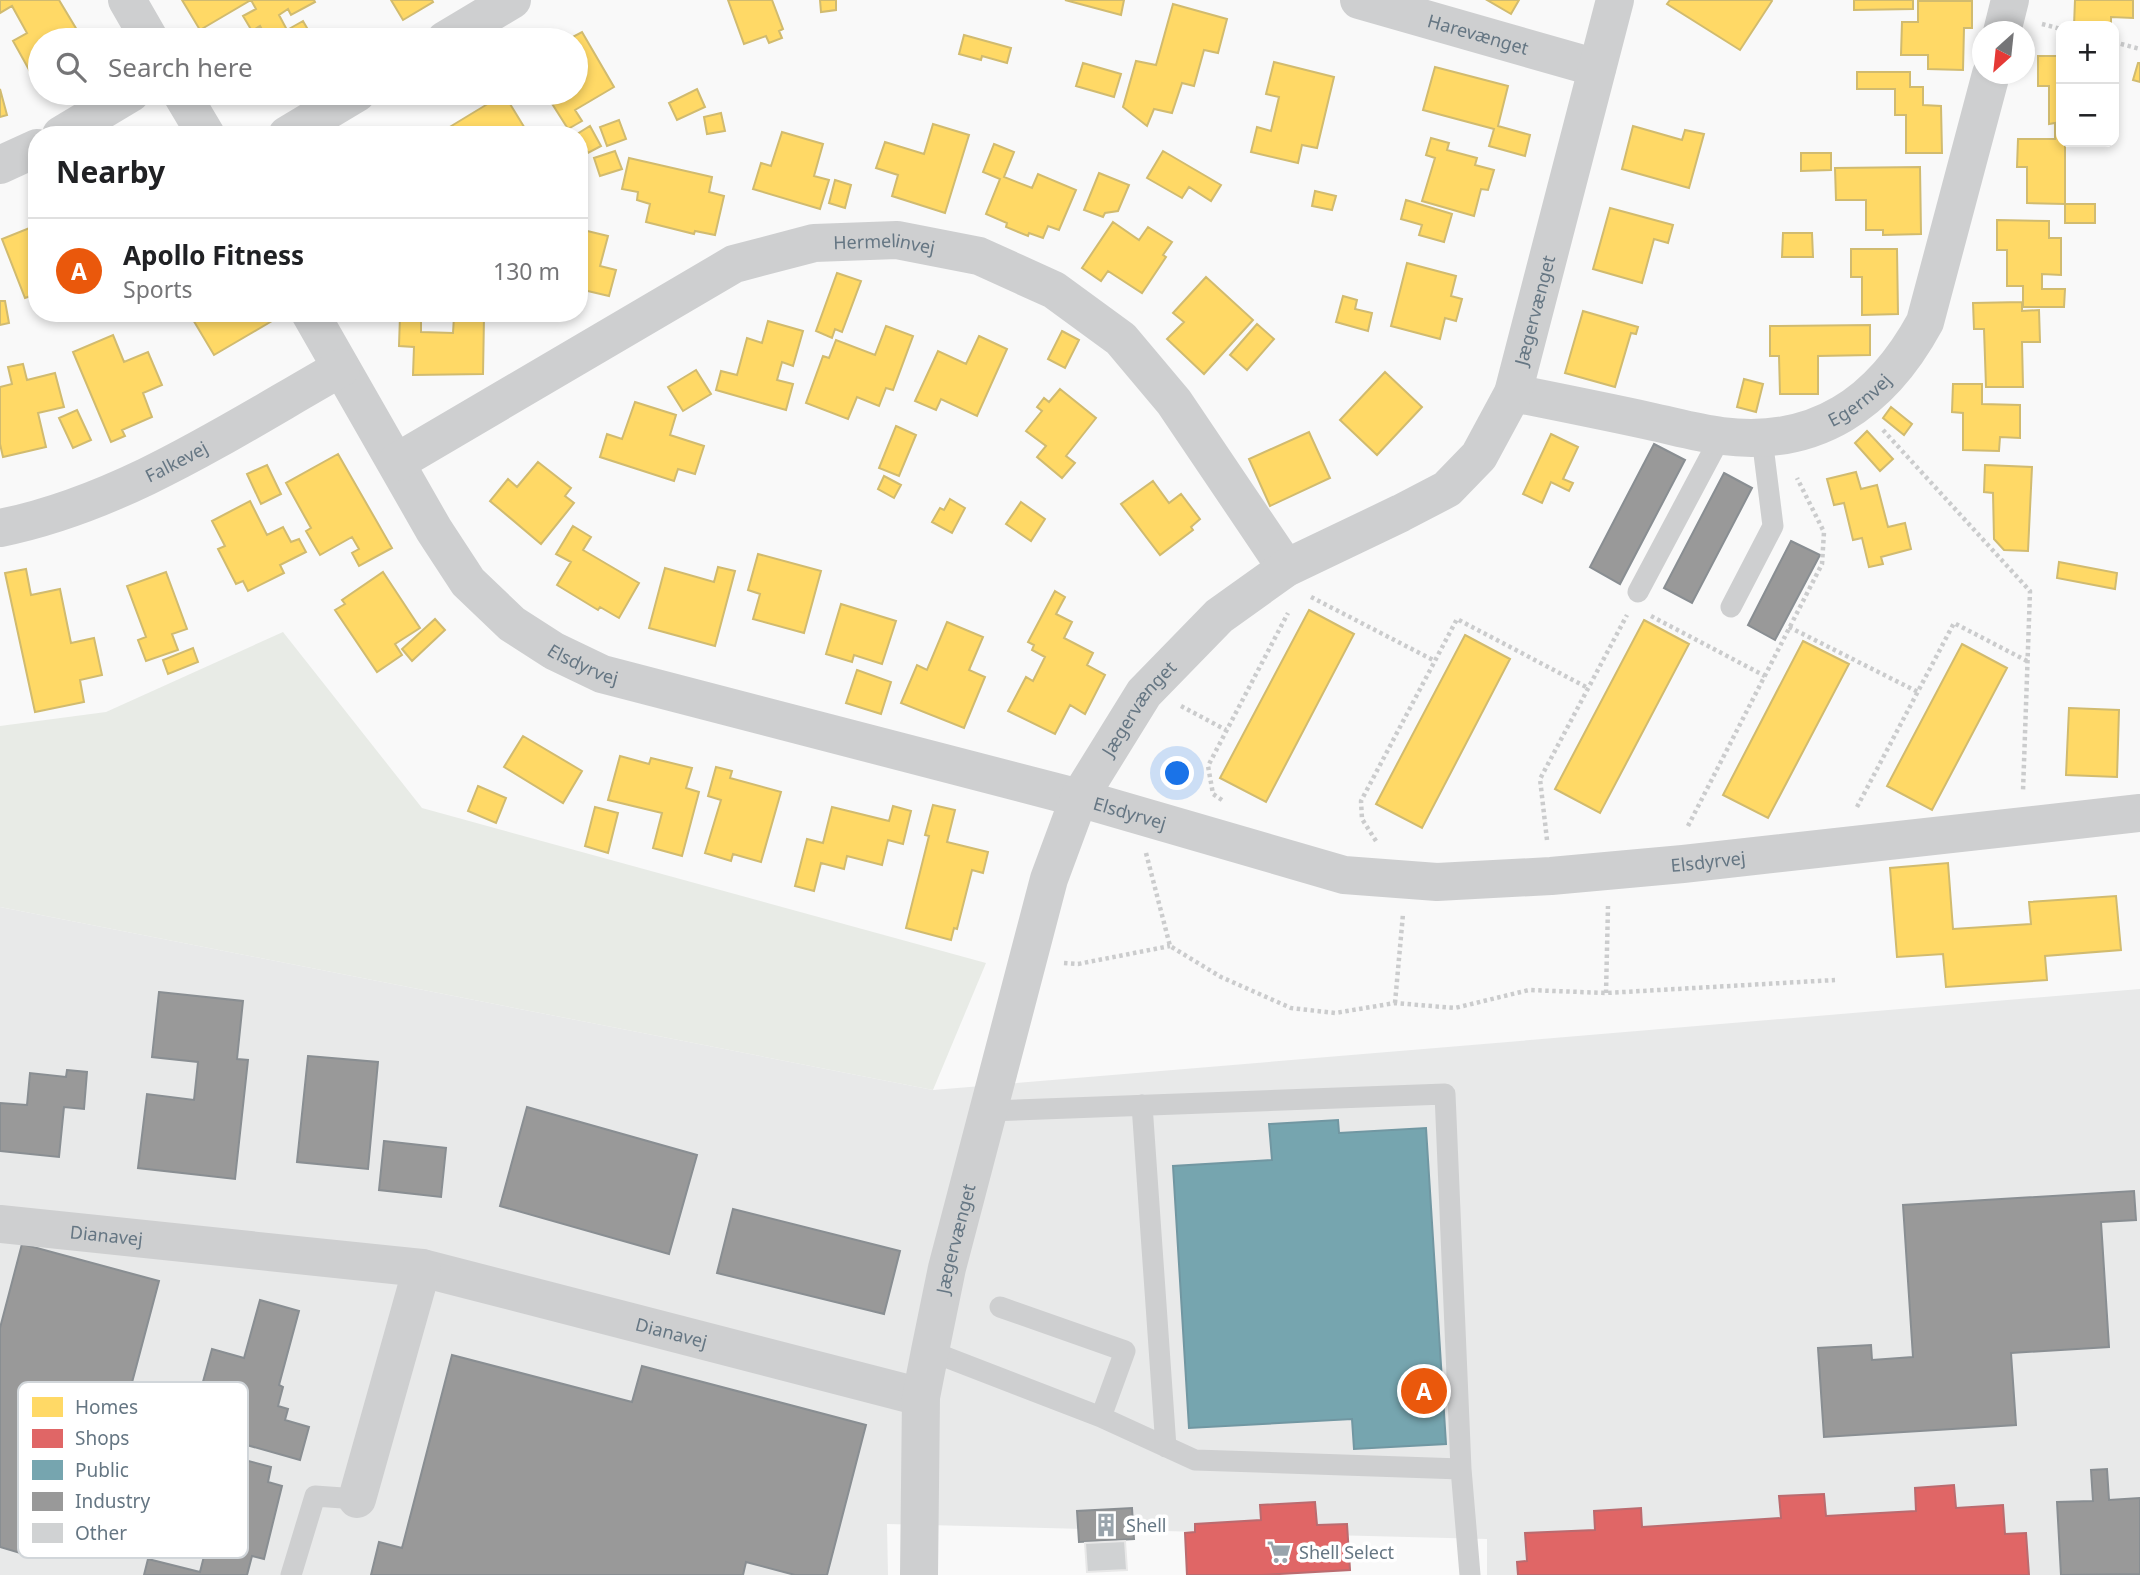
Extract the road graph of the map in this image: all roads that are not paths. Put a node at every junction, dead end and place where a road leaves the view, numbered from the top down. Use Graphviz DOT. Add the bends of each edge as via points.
graph roads {
  1 [pos="127,0"];
  2 [pos="512,0"];
  3 [pos="1359,0"];
  4 [pos="1615,0"];
  5 [pos="2010,0"];
  6 [pos="2004,21"];
  7 [pos="143,28"];
  8 [pos="465,28"];
  9 [pos="1597,68"];
  10 [pos="1988,84"];
  11 [pos="111,105"];
  12 [pos="188,105"];
  13 [pos="337,105"];
  14 [pos="76,126"];
  15 [pos="201,126"];
  16 [pos="302,126"];
  17 [pos="28,152"];
  18 [pos="0,166"];
  19 [pos="315,322"];
  20 [pos="341,368"];
  21 [pos="1513,393"];
  22 [pos="1721,436"];
  23 [pos="1769,437"];
  24 [pos="397,462"];
  25 [pos="0,528"];
  26 [pos="1293,579"];
  27 [pos="1635,599"];
  28 [pos="1731,607"];
  29 [pos="1079,798"];
  30 [pos="2140,813"];
  31 [pos="1142,1105"];
  32 [pos="988,1111"];
  33 [pos="0,1224"];
  34 [pos="422,1268"];
  35 [pos="1000,1307"];
  36 [pos="930,1350"];
  37 [pos="921,1397"];
  38 [pos="1101,1417"];
  39 [pos="1166,1447"];
  40 [pos="1461,1469"];
  41 [pos="357,1499"];
  42 [pos="291,1575"];
  43 [pos="919,1575"];
  44 [pos="1470,1575"];
  1 -- 7 [label="street"];
  2 -- 8 [label="street"];
  3 -- 9 [label="street, Harevænget"];
  4 -- 9 [label="street, Jægervænget"];
  5 -- 6 [label="street"];
  9 -- 21 [label="street, Jægervænget"];
  10 -- 23 [label="street, Egernvej" via="1925,322 1908,353 1886,381 1859,404 1805,430"];
  11 -- 14 [label="street"];
  12 -- 15 [label="street"];
  13 -- 16 [label="street"];
  17 -- 18 [label="street"];
  19 -- 20 [label="street, Elsdyrvej"];
  20 -- 24 [label="street, Elsdyrvej"];
  20 -- 25 [label="street, Falkevej" via="149,476 79,505"];
  21 -- 22 [label="street, Egernvej"];
  21 -- 26 [label="street, Jægervænget" via="1479,456 1447,489"];
  22 -- 23 [label="street, Egernvej"];
  22 -- 27 [label="lane"];
  23 -- 28 [label="lane" via="1773,526"];
  24 -- 26 [label="street, Hermelinvej" via="734,264 814,243 897,240 979,256 1029,278 1054,290 1121,339 1174,402"];
  24 -- 29 [label="street, Elsdyrvej" via="468,582 512,624 602,674"];
  26 -- 29 [label="street, Jægervænget" via="1219,616 1148,689"];
  29 -- 30 [label="street, Elsdyrvej" via="1344,875 1437,882 1683,864"];
  29 -- 32 [label="street, Jægervænget" via="1049,879"];
  31 -- 32 [label="lane"];
  31 -- 39 [label="lane"];
  31 -- 40 [label="lane" via="1446,1094"];
  32 -- 36 [label="street, Jægervænget"];
  33 -- 34 [label="street, Dianavej"];
  34 -- 37 [label="street, Dianavej"];
  34 -- 41 [label="street"];
  35 -- 38 [label="lane" via="1125,1351"];
  36 -- 37 [label="street, Jægervænget"];
  36 -- 38 [label="lane"];
  37 -- 43 [label="street, Jægervænget"];
  38 -- 39 [label="lane"];
  39 -- 40 [label="lane" via="1195,1460"];
  40 -- 44 [label="lane"];
  41 -- 42 [label="lane" via="315,1496"];
}
